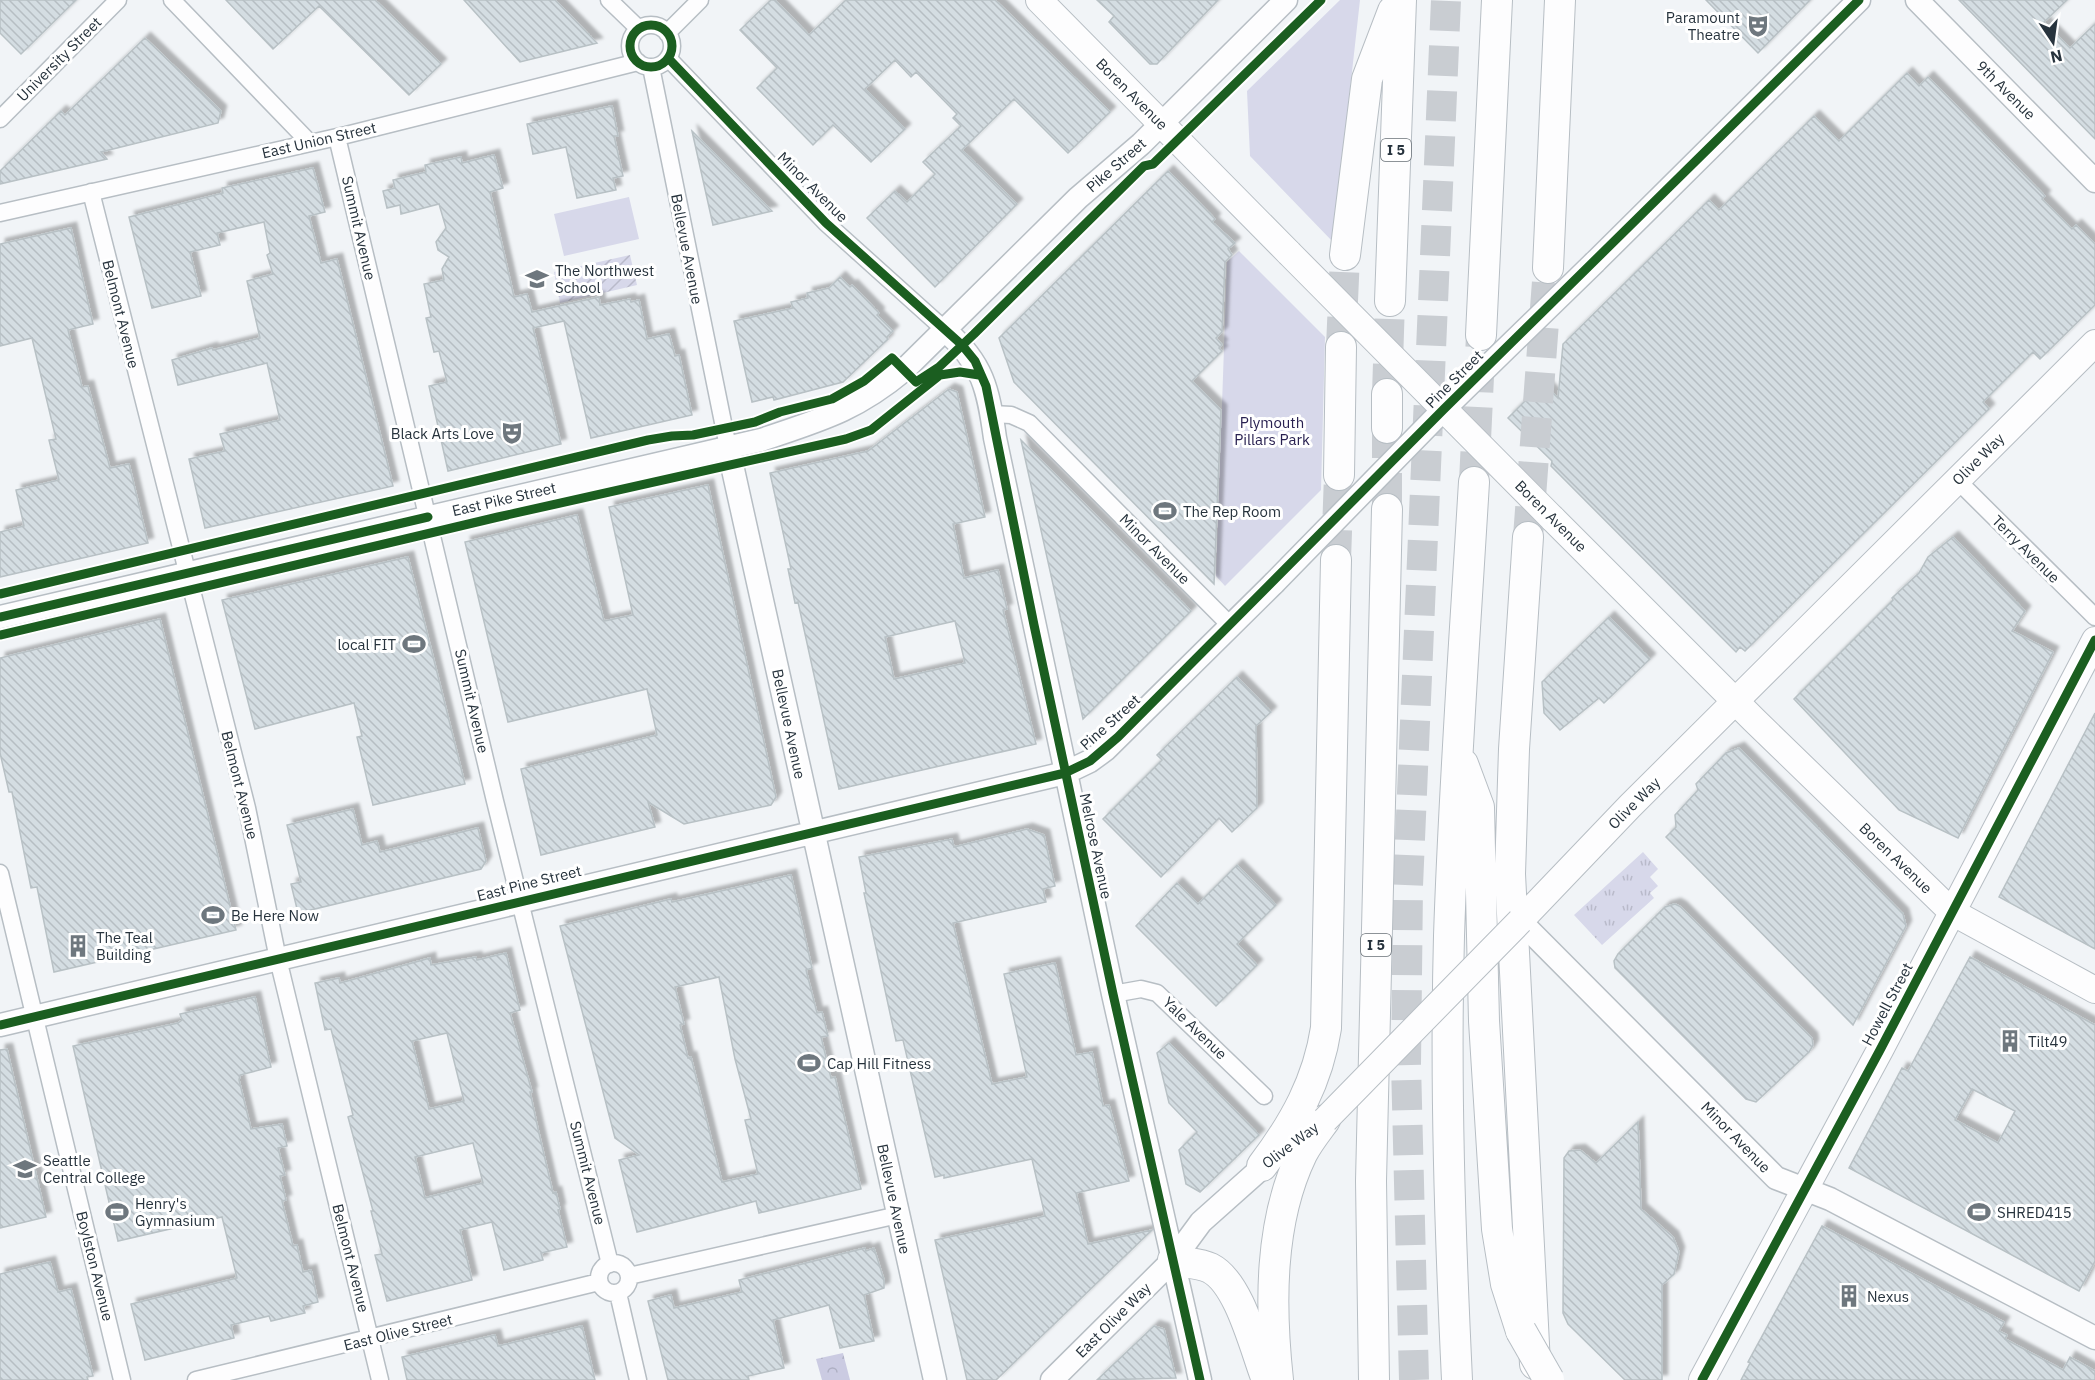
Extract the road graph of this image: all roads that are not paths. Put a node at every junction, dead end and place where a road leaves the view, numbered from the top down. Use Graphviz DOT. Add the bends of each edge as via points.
graph roads {
  1 [pos="118,0"];
  2 [pos="172,0"];
  3 [pos="609,0"];
  4 [pos="700,0"];
  5 [pos="1039,0"];
  6 [pos="1286,0"];
  7 [pos="1399,0"];
  8 [pos="1497,0"];
  9 [pos="1560,0"];
  10 [pos="1859,0"];
  11 [pos="1917,0"];
  12 [pos="639,29"];
  13 [pos="667,33"];
  14 [pos="668,58"];
  15 [pos="644,64"];
  16 [pos="0,119"];
  17 [pos="1161,124"];
  18 [pos="337,137"];
  19 [pos="310,143"];
  20 [pos="2095,181"];
  21 [pos="91,192"];
  22 [pos="0,213"];
  23 [pos="1345,255"];
  24 [pos="1548,268"];
  25 [pos="1390,301"];
  26 [pos="945,330"];
  27 [pos="1481,334"];
  28 [pos="2095,343"];
  29 [pos="1341,347"];
  30 [pos="1387,394"];
  31 [pos="1444,409"];
  32 [pos="992,414"];
  33 [pos="1387,428"];
  34 [pos="728,447"];
  35 [pos="1339,475"];
  36 [pos="1957,480"];
  37 [pos="1474,483"];
  38 [pos="1387,509"];
  39 [pos="428,517"];
  40 [pos="1528,537"];
  41 [pos="1336,560"];
  42 [pos="187,573"];
  43 [pos="0,617"];
  44 [pos="2095,617"];
  45 [pos="1231,626"];
  46 [pos="2095,640"];
  47 [pos="1736,702"];
  48 [pos="1458,752"];
  49 [pos="1065,772"];
  50 [pos="813,831"];
  51 [pos="0,873"];
  52 [pos="521,900"];
  53 [pos="1952,912"];
  54 [pos="1520,921"];
  55 [pos="278,959"];
  56 [pos="2095,990"];
  57 [pos="1113,994"];
  58 [pos="34,1017"];
  59 [pos="0,1025"];
  60 [pos="1264,1096"];
  61 [pos="1325,1120"];
  62 [pos="1262,1166"];
  63 [pos="1805,1189"];
  64 [pos="898,1215"];
  65 [pos="1173,1260"];
  66 [pos="610,1264"];
  67 [pos="629,1276"];
  68 [pos="599,1282"];
  69 [pos="618,1293"];
  70 [pos="2095,1338"];
  71 [pos="371,1340"];
  72 [pos="122,1380"];
  73 [pos="196,1380"];
  74 [pos="380,1380"];
  75 [pos="638,1380"];
  76 [pos="935,1380"];
  77 [pos="1052,1380"];
  78 [pos="1200,1380"];
  79 [pos="1267,1380"];
  80 [pos="1278,1380"];
  81 [pos="1374,1380"];
  82 [pos="1457,1380"];
  83 [pos="1536,1380"];
  84 [pos="1549,1380"];
  85 [pos="1702,1380"];
  1 -- 16 [label="street, University Street"];
  2 -- 19 [label="street"];
  3 -- 12 [label="street"];
  4 -- 13 [label="street"];
  5 -- 17 [label="main road, Boren Avenue"];
  6 -- 17 [label="main road, Pike Street"];
  7 -- 23 [label="highway" via="1367,79"];
  7 -- 25 [label="highway, I 5"];
  8 -- 27 [label="highway"];
  9 -- 24 [label="highway"];
  10 -- 31 [label="main road, Pine Street, bridge"];
  11 -- 20 [label="main road, 9th Avenue"];
  12 -- 13 [label="street" via="651,25"];
  12 -- 15 [label="street" via="630,44 632,56"];
  13 -- 14 [label="street" via="672,47"];
  14 -- 15 [label="street"];
  14 -- 26 [label="street, Minor Avenue" via="826,223"];
  15 -- 18 [label="street, East Union Street"];
  15 -- 34 [label="street, Bellevue Avenue"];
  17 -- 26 [label="main road, Pike Street" via="1078,198"];
  17 -- 31 [label="main road, Boren Avenue, bridge"];
  18 -- 19 [label="street, East Union Street"];
  18 -- 39 [label="street, Summit Avenue"];
  19 -- 21 [label="street, East Union Street"];
  21 -- 22 [label="street, East Union Street"];
  21 -- 42 [label="street, Belmont Avenue"];
  26 -- 32 [label="main road, Melrose Avenue" via="975,361 989,394"];
  26 -- 34 [label="main road, East Pike Street" via="904,370 852,408 761,440"];
  28 -- 36 [label="main road, Olive Way"];
  29 -- 35 [label="highway"];
  30 -- 33 [label="highway"];
  31 -- 45 [label="main road, Pine Street, bridge"];
  31 -- 47 [label="main road, Boren Avenue, bridge"];
  32 -- 45 [label="street, Minor Avenue" via="1011,415 1029,423"];
  32 -- 49 [label="main road, Melrose Avenue"];
  34 -- 39 [label="main road, East Pike Street"];
  34 -- 50 [label="main road, Bellevue Avenue"];
  36 -- 44 [label="street, Terry Avenue"];
  36 -- 47 [label="main road, Olive Way"];
  37 -- 48 [label="highway"];
  38 -- 81 [label="highway, I 5" via="1371,1181"];
  39 -- 42 [label="main road, East Pike Street"];
  39 -- 52 [label="street, Summit Avenue"];
  40 -- 83 [label="highway" via="1510,874"];
  41 -- 62 [label="highway" via="1326,1028 1320,1061 1307,1094 1289,1129"];
  42 -- 43 [label="main road, East Pike Street"];
  42 -- 55 [label="street, Belmont Avenue" via="247,808"];
  45 -- 49 [label="main road, Pine Street" via="1105,750"];
  46 -- 53 [label="main road, Howell Street"];
  47 -- 53 [label="main road, Boren Avenue"];
  47 -- 54 [label="main road, Olive Way"];
  48 -- 82 [label="highway" via="1447,1074"];
  48 -- 84 [label="highway, bridge" via="1479,807 1484,1021 1496,1218 1506,1284 1521,1331"];
  49 -- 50 [label="main road, East Pine Street"];
  49 -- 57 [label="main road, Melrose Avenue"];
  50 -- 52 [label="main road, East Pine Street"];
  50 -- 64 [label="main road, Bellevue Avenue"];
  51 -- 58 [label="street, Boylston Avenue"];
  52 -- 55 [label="main road, East Pine Street"];
  52 -- 66 [label="street, Summit Avenue"];
  53 -- 56 [label="main road, Boren Avenue"];
  53 -- 63 [label="main road, Howell Street"];
  54 -- 61 [label="main road, Olive Way, bridge"];
  54 -- 63 [label="main road, Minor Avenue" via="1776,1178"];
  55 -- 58 [label="main road, East Pine Street"];
  55 -- 71 [label="street, Belmont Avenue"];
  57 -- 60 [label="street, Yale Avenue" via="1141,989 1158,993"];
  57 -- 65 [label="main road, Melrose Avenue"];
  58 -- 59 [label="main road, East Pine Street"];
  58 -- 72 [label="street, Boylston Avenue"];
  61 -- 62 [label="main road, Olive Way"];
  61 -- 80 [label="highway" via="1302,1154 1283,1216 1274,1307"];
  62 -- 65 [label="main road, Olive Way" via="1201,1222"];
  63 -- 70 [label="main road, Minor Avenue" via="1830,1198"];
  63 -- 85 [label="main road, Howell Street"];
  64 -- 67 [label="street"];
  64 -- 76 [label="main road, Bellevue Avenue"];
  65 -- 77 [label="main road, East Olive Way"];
  65 -- 78 [label="main road, Melrose Avenue"];
  65 -- 79 [label="highway" via="1210,1268 1226,1280"];
  66 -- 67 [label="street" via="624,1267"];
  66 -- 68 [label="street" via="601,1270"];
  67 -- 69 [label="street" via="627,1286"];
  68 -- 69 [label="street" via="606,1292"];
  68 -- 71 [label="street, East Olive Street"];
  69 -- 75 [label="street"];
  71 -- 73 [label="street, East Olive Street"];
  71 -- 74 [label="street, Belmont Avenue"];
}
